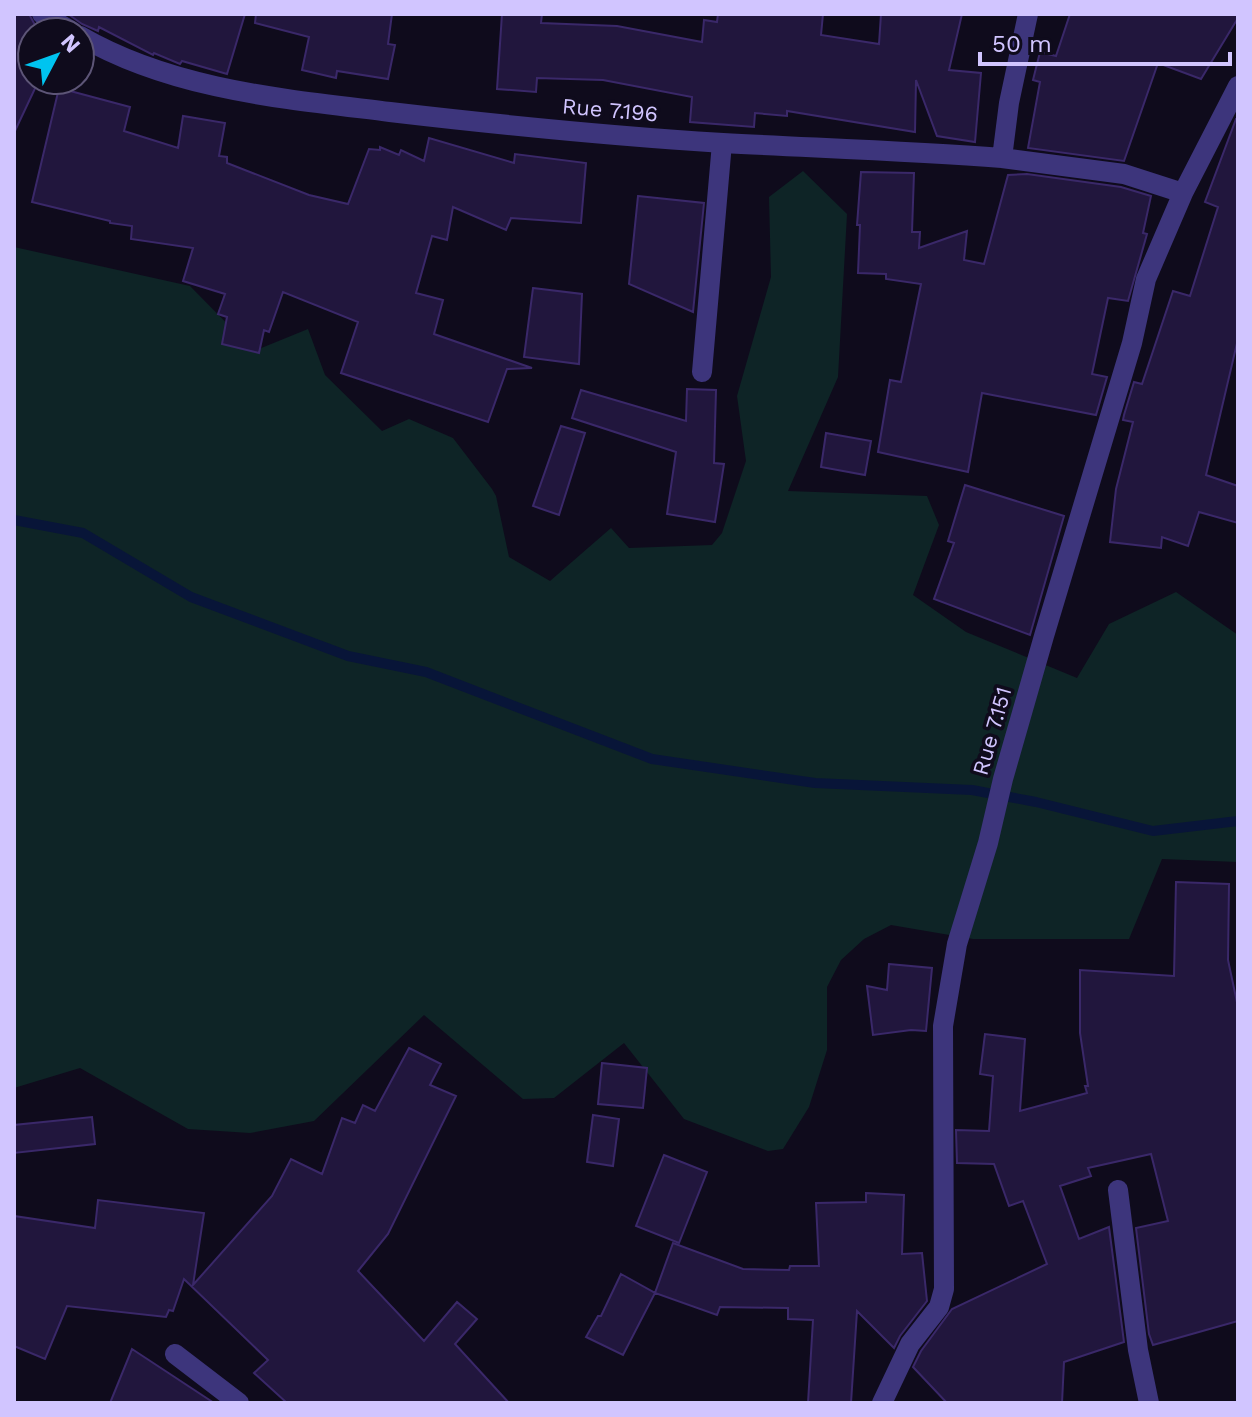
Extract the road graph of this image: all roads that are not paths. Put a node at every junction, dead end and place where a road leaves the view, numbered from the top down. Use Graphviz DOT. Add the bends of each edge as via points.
graph roads {
  1 [pos="1028,14"];
  2 [pos="96,43"];
  3 [pos="1238,86"];
  4 [pos="722,143"];
  5 [pos="1002,158"];
  6 [pos="1183,193"];
  7 [pos="702,372"];
  8 [pos="1118,1190"];
  9 [pos="175,1354"];
  10 [pos="239,1403"];
  11 [pos="882,1403"];
  12 [pos="1149,1403"];
  1 -- 5 [label="street"];
  2 -- 4 [label="street, Rue 7.196" via="170,75 235,91 508,126"];
  3 -- 6 [label="street, Rue 7.151"];
  4 -- 5 [label="street, Rue 7.196"];
  4 -- 7 [label="street"];
  5 -- 6 [label="street, Rue 7.196" via="1124,174"];
  6 -- 11 [label="street, Rue 7.151" via="1146,279 1132,343 957,944 943,1026 944,1289 939,1307 910,1344"];
  8 -- 12 [label="street"];
  9 -- 10 [label="street"];
}
